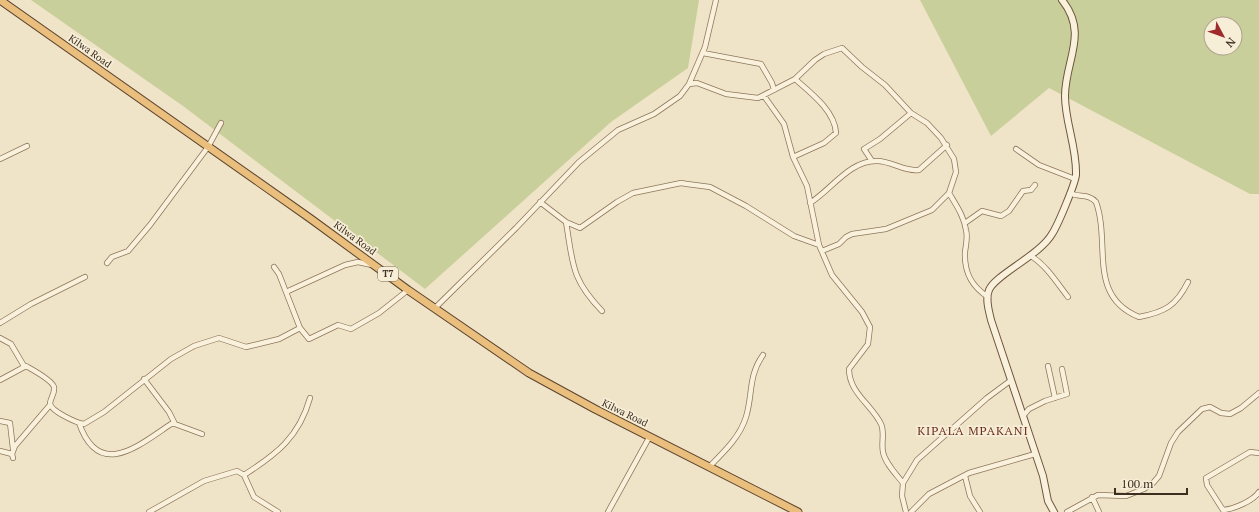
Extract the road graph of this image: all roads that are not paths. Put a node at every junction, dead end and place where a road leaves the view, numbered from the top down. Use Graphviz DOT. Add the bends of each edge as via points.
graph roads {
  1 [pos="0,0"];
  2 [pos="716,0"];
  3 [pos="1062,0"];
  4 [pos="703,53"];
  5 [pos="795,78"];
  6 [pos="689,84"];
  7 [pos="774,90"];
  8 [pos="764,96"];
  9 [pos="910,113"];
  10 [pos="221,123"];
  11 [pos="947,145"];
  12 [pos="27,146"];
  13 [pos="208,147"];
  14 [pos="1016,148"];
  15 [pos="793,157"];
  16 [pos="0,159"];
  17 [pos="872,161"];
  18 [pos="1075,178"];
  19 [pos="1035,185"];
  20 [pos="949,193"];
  21 [pos="1070,193"];
  22 [pos="540,202"];
  23 [pos="810,203"];
  24 [pos="566,222"];
  25 [pos="965,223"];
  26 [pos="819,245"];
  27 [pos="822,251"];
  28 [pos="1031,256"];
  29 [pos="107,263"];
  30 [pos="377,266"];
  31 [pos="274,267"];
  32 [pos="85,277"];
  33 [pos="1188,282"];
  34 [pos="408,290"];
  35 [pos="286,292"];
  36 [pos="988,297"];
  37 [pos="1068,297"];
  38 [pos="434,308"];
  39 [pos="602,311"];
  40 [pos="0,323"];
  41 [pos="300,328"];
  42 [pos="0,338"];
  43 [pos="763,355"];
  44 [pos="24,366"];
  45 [pos="1048,366"];
  46 [pos="1062,369"];
  47 [pos="144,379"];
  48 [pos="0,380"];
  49 [pos="1010,381"];
  50 [pos="1259,393"];
  51 [pos="310,398"];
  52 [pos="1055,398"];
  53 [pos="50,405"];
  54 [pos="1023,416"];
  55 [pos="0,421"];
  56 [pos="79,423"];
  57 [pos="175,424"];
  58 [pos="202,434"];
  59 [pos="650,436"];
  60 [pos="0,451"];
  61 [pos="1259,453"];
  62 [pos="13,454"];
  63 [pos="1035,454"];
  64 [pos="709,467"];
  65 [pos="244,475"];
  66 [pos="965,476"];
  67 [pos="903,483"];
  68 [pos="1259,492"];
  69 [pos="1092,497"];
  70 [pos="1258,498"];
  71 [pos="789,510"];
  72 [pos="149,512"];
  73 [pos="278,512"];
  74 [pos="608,512"];
  75 [pos="798,512"];
  76 [pos="906,512"];
  77 [pos="911,512"];
  78 [pos="980,512"];
  79 [pos="1054,512"];
  80 [pos="1067,512"];
  81 [pos="1099,512"];
  1 -- 13 [label="highway, Kilwa Road / T7"];
  2 -- 4 [label="street"];
  3 -- 18 [label="main road" via="1076,30 1065,95"];
  4 -- 6 [label="street"];
  4 -- 7 [label="street" via="762,65"];
  5 -- 7 [label="street"];
  5 -- 9 [label="street" via="824,54 842,48 885,85"];
  5 -- 15 [label="street" via="830,115 836,133 824,143"];
  6 -- 8 [label="street" via="703,84 726,94 751,99"];
  6 -- 22 [label="street" via="668,106 623,127 600,144"];
  7 -- 8 [label="street"];
  8 -- 15 [label="street" via="784,124"];
  9 -- 11 [label="street" via="927,123"];
  9 -- 17 [label="street" via="864,149"];
  10 -- 13 [label="street"];
  11 -- 17 [label="street" via="919,170"];
  11 -- 20 [label="street" via="954,159 956,172"];
  12 -- 16 [label="street"];
  13 -- 29 [label="street" via="132,247 126,253 112,257"];
  13 -- 30 [label="highway, Kilwa Road / T7"];
  14 -- 18 [label="street" via="1039,165"];
  15 -- 23 [label="street" via="807,186"];
  17 -- 23 [label="street" via="844,175"];
  18 -- 21 [label="main road"];
  19 -- 25 [label="street" via="1031,190 1023,191 1009,211 1001,216 982,211"];
  20 -- 25 [label="street"];
  20 -- 27 [label="street" via="939,205 919,216 886,229 852,234 839,244"];
  21 -- 28 [label="main road" via="1052,234"];
  21 -- 33 [label="street" via="1088,196 1096,202 1107,285 1115,302 1122,309 1139,317 1164,311 1178,298"];
  22 -- 24 [label="street"];
  22 -- 38 [label="street"];
  23 -- 26 [label="street"];
  24 -- 26 [label="street" via="580,228 633,193 681,183 692,184 710,187 794,236"];
  24 -- 39 [label="street" via="576,277 587,296"];
  25 -- 36 [label="street" via="967,269 977,290"];
  26 -- 27 [label="street"];
  27 -- 67 [label="street" via="836,281 862,312 870,327 868,344 849,370 850,377 854,390 882,426 884,455"];
  28 -- 36 [label="main road" via="991,287"];
  28 -- 37 [label="street" via="1050,273"];
  30 -- 34 [label="highway, Kilwa Road / T7"];
  30 -- 35 [label="street" via="358,262 350,264"];
  31 -- 35 [label="street"];
  32 -- 40 [label="street"];
  34 -- 38 [label="highway, Kilwa Road / T7"];
  34 -- 41 [label="street" via="379,313 351,329 338,324 310,339"];
  35 -- 41 [label="street"];
  36 -- 49 [label="main road" via="991,320"];
  38 -- 59 [label="highway, Kilwa Road / T7" via="529,373"];
  41 -- 47 [label="street" via="278,339 246,347 222,338 206,342 183,352"];
  42 -- 44 [label="street" via="11,344"];
  43 -- 64 [label="street" via="754,369 748,409 740,430"];
  44 -- 48 [label="street"];
  44 -- 53 [label="street" via="35,370 52,384 54,391"];
  45 -- 52 [label="street"];
  46 -- 52 [label="street" via="1068,393 1066,396"];
  47 -- 56 [label="street" via="93,420 84,424"];
  47 -- 57 [label="street"];
  49 -- 54 [label="main road"];
  49 -- 67 [label="street" via="920,455"];
  50 -- 69 [label="street" via="1230,414 1210,408 1202,409 1178,432 1171,443 1159,476 1144,489 1126,496 1108,494"];
  51 -- 65 [label="street" via="303,420 286,444"];
  52 -- 54 [label="street" via="1029,409"];
  53 -- 56 [label="street" via="57,412"];
  53 -- 62 [label="street"];
  54 -- 63 [label="main road"];
  55 -- 62 [label="street" via="10,423"];
  56 -- 57 [label="street" via="90,445 111,455 131,450 171,424"];
  57 -- 58 [label="street"];
  59 -- 64 [label="highway, Kilwa Road / T7"];
  59 -- 74 [label="street"];
  60 -- 62 [label="street"];
  61 -- 70 [label="street" via="1250,452 1206,478 1207,485 1223,510"];
  63 -- 66 [label="street"];
  63 -- 79 [label="main road"];
  64 -- 71 [label="highway, Kilwa Road / T7"];
  65 -- 72 [label="street" via="237,471 204,481"];
  65 -- 73 [label="street" via="254,497"];
  66 -- 77 [label="street" via="933,492"];
  66 -- 78 [label="street" via="970,496"];
  67 -- 76 [label="street" via="902,496"];
  68 -- 70 [label="street"];
  69 -- 80 [label="street"];
  69 -- 81 [label="street"];
  71 -- 75 [label="highway, Kilwa Road / T7"];
}
